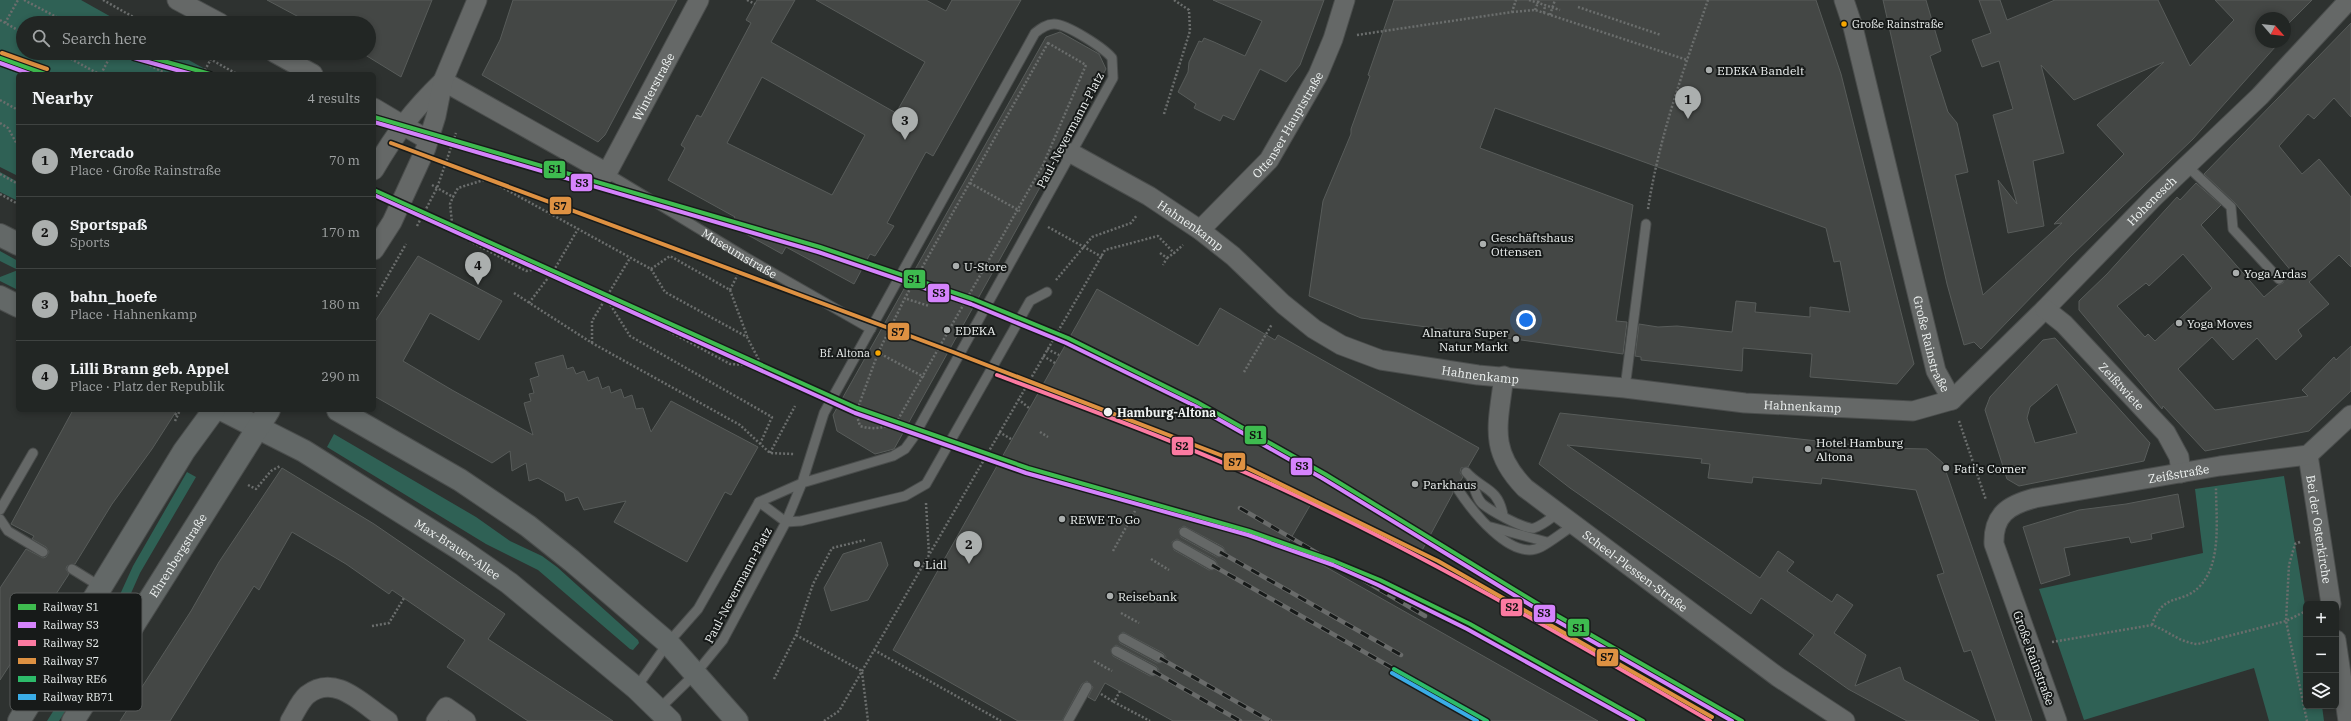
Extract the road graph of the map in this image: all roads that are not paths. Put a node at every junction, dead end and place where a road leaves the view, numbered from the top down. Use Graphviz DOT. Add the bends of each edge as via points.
graph roads {
  1 [pos="177,0"];
  2 [pos="477,0"];
  3 [pos="699,0"];
  4 [pos="709,0"];
  5 [pos="1345,0"];
  6 [pos="1844,0"];
  7 [pos="2349,0"];
  8 [pos="207,16"];
  9 [pos="288,60"];
  10 [pos="310,72"];
  11 [pos="443,81"];
  12 [pos="376,109"];
  13 [pos="402,124"];
  14 [pos="428,140"];
  15 [pos="624,141"];
  16 [pos="1071,153"];
  17 [pos="2186,166"];
  18 [pos="376,167"];
  19 [pos="607,173"];
  20 [pos="1646,224"];
  21 [pos="1200,230"];
  22 [pos="0,235"];
  23 [pos="16,243"];
  24 [pos="376,247"];
  25 [pos="2279,279"];
  26 [pos="1047,292"];
  27 [pos="0,297"];
  28 [pos="16,305"];
  29 [pos="2045,309"];
  30 [pos="871,329"];
  31 [pos="1504,376"];
  32 [pos="1625,388"];
  33 [pos="1952,400"];
  34 [pos="213,412"];
  35 [pos="232,412"];
  36 [pos="341,412"];
  37 [pos="2351,415"];
  38 [pos="263,419"];
  39 [pos="33,453"];
  40 [pos="2308,455"];
  41 [pos="2181,473"];
  42 [pos="802,483"];
  43 [pos="1457,488"];
  44 [pos="759,502"];
  45 [pos="0,510"];
  46 [pos="1558,513"];
  47 [pos="1503,515"];
  48 [pos="0,519"];
  49 [pos="1999,520"];
  50 [pos="786,522"];
  51 [pos="1574,525"];
  52 [pos="1184,532"];
  53 [pos="1176,545"];
  54 [pos="44,552"];
  55 [pos="1220,552"];
  56 [pos="1212,565"];
  57 [pos="72,569"];
  58 [pos="102,587"];
  59 [pos="98,593"];
  60 [pos="2331,601"];
  61 [pos="142,611"];
  62 [pos="1124,638"];
  63 [pos="668,643"];
  64 [pos="1116,651"];
  65 [pos="1160,658"];
  66 [pos="2339,660"];
  67 [pos="1153,671"];
  68 [pos="696,673"];
  69 [pos="1087,687"];
  70 [pos="636,688"];
  71 [pos="25,711"];
  72 [pos="79,711"];
  73 [pos="664,715"];
  74 [pos="19,721"];
  75 [pos="73,721"];
  76 [pos="290,721"];
  77 [pos="388,721"];
  78 [pos="436,721"];
  79 [pos="466,721"];
  80 [pos="737,721"];
  81 [pos="1068,721"];
  82 [pos="1845,721"];
  83 [pos="2057,721"];
  84 [pos="2348,721"];
  1 -- 8 [label="street"];
  2 -- 11 [label="street"];
  3 -- 15 [label="street, Winterstraße"];
  4 -- 15 [label="lane" via="635,137"];
  5 -- 21 [label="street, Ottenser Hauptstraße" via="1318,75 1269,160"];
  6 -- 33 [label="street, Große Rainstraße" via="1853,26 1936,371"];
  7 -- 17 [label="street, Hohenesch" via="2260,96"];
  9 -- 10 [label="street"];
  11 -- 13 [label="street"];
  11 -- 14 [label="street"];
  11 -- 19 [label="street, Museumstraße"];
  12 -- 13 [label="street"];
  13 -- 14 [label="street"];
  13 -- 18 [label="street"];
  14 -- 24 [label="street" via="392,222"];
  15 -- 19 [label="street, Winterstraße"];
  16 -- 21 [label="street, Hahnenkamp" via="1149,196"];
  16 -- 30 [label="lane, Paul-Nevermann-Platz" via="1112,78 1114,65 1106,51 1061,25 1047,25 1035,33"];
  16 -- 42 [label="lane, Paul-Nevermann-Platz" via="904,449 877,461"];
  17 -- 25 [label="lane" via="2231,207 2233,229"];
  17 -- 29 [label="street, Hohenesch"];
  19 -- 30 [label="lane, Museumstraße"];
  20 -- 32 [label="lane"];
  21 -- 31 [label="street, Hahnenkamp" via="1233,256 1283,304 1327,338 1368,356 1402,364 1478,376"];
  22 -- 23 [label="main road"];
  26 -- 50 [label="lane" via="1030,301 926,484 905,496 801,521"];
  27 -- 28 [label="main road"];
  29 -- 33 [label="street, Hohenesch"];
  29 -- 41 [label="street, Zeißtwiete" via="2064,324 2166,433 2179,457"];
  30 -- 42 [label="lane, Paul-Nevermann-Platz" via="824,413"];
  31 -- 32 [label="street, Hahnenkamp"];
  31 -- 46 [label="street, Scheel-Plessen-Straße" via="1498,427 1501,456 1507,468 1525,488"];
  32 -- 33 [label="street, Hahnenkamp" via="1745,403 1913,411"];
  34 -- 58 [label="main road" via="184,451"];
  35 -- 38 [label="main road, Max-Brauer-Allee"];
  36 -- 63 [label="main road" via="460,480 528,526"];
  37 -- 40 [label="street"];
  38 -- 61 [label="main road, Ehrenbergstraße"];
  38 -- 70 [label="main road, Max-Brauer-Allee" via="304,451 509,582"];
  39 -- 45 [label="lane"];
  40 -- 41 [label="street, Zeißstraße"];
  40 -- 60 [label="street, Bei der Osterkirche"];
  41 -- 49 [label="street, Zeißstraße" via="2019,502 2007,509"];
  42 -- 44 [label="lane, Paul-Nevermann-Platz"];
  42 -- 50 [label="lane, Paul-Nevermann-Platz"];
  43 -- 51 [label="lane" via="1475,515 1504,541 1516,547 1537,548"];
  44 -- 50 [label="lane, Paul-Nevermann-Platz"];
  44 -- 63 [label="lane, Paul-Nevermann-Platz" via="698,609"];
  46 -- 47 [label="lane" via="1533,529 1524,528"];
  46 -- 51 [label="street, Scheel-Plessen-Straße"];
  47 -- 47 [label="lane" via="1500,501 1496,496 1468,475 1480,501 1493,512"];
  48 -- 54 [label="lane" via="8,531"];
  49 -- 83 [label="street, Große Rainstraße" via="1994,531 1994,544"];
  50 -- 68 [label="lane, Paul-Nevermann-Platz" via="723,640"];
  51 -- 82 [label="street, Scheel-Plessen-Straße" via="1778,678"];
  52 -- 55 [label="lane"];
  53 -- 56 [label="lane"];
  57 -- 58 [label="lane"];
  58 -- 59 [label="main road"];
  62 -- 65 [label="lane"];
  63 -- 68 [label="main road"];
  63 -- 70 [label="lane, Paul-Nevermann-Platz"];
  64 -- 67 [label="lane"];
  66 -- 84 [label="street"];
  68 -- 73 [label="lane, Paul-Nevermann-Platz"];
  68 -- 80 [label="main road"];
  69 -- 81 [label="lane"];
  70 -- 73 [label="main road, Max-Brauer-Allee"];
  71 -- 74 [label="main road"];
  72 -- 75 [label="main road, Ehrenbergstraße"];
  76 -- 77 [label="street" via="306,696 327,687 344,690"];
  78 -- 79 [label="street" via="446,708"];
}
